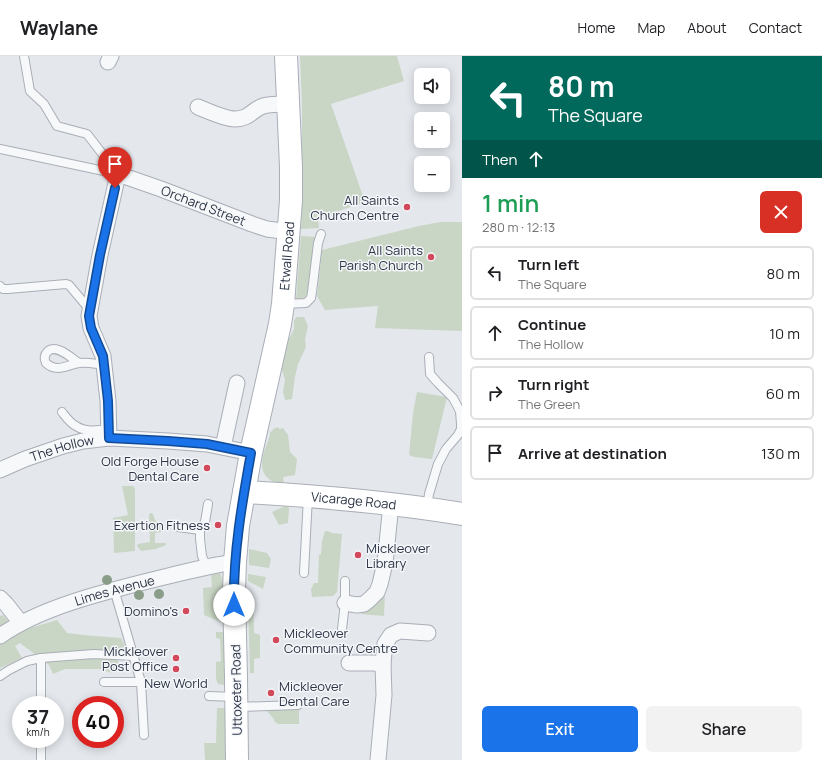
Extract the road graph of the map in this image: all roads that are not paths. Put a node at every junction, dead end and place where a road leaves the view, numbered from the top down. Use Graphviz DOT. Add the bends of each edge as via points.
graph roads {
  1 [pos="24,56"];
  2 [pos="286,56"];
  3 [pos="288,104"];
  4 [pos="198,107"];
  5 [pos="0,150"];
  6 [pos="118,174"];
  7 [pos="290,232"];
  8 [pos="321,234"];
  9 [pos="0,286"];
  10 [pos="284,304"];
  11 [pos="90,310"];
  12 [pos="429,357"];
  13 [pos="79,363"];
  14 [pos="104,365"];
  15 [pos="237,384"];
  16 [pos="62,412"];
  17 [pos="461,429"];
  18 [pos="109,433"];
  19 [pos="223,448"];
  20 [pos="251,453"];
  21 [pos="0,470"];
  22 [pos="244,492"];
  23 [pos="308,496"];
  24 [pos="208,504"];
  25 [pos="391,504"];
  26 [pos="427,508"];
  27 [pos="462,514"];
  28 [pos="178,527"];
  29 [pos="200,530"];
  30 [pos="235,562"];
  31 [pos="206,566"];
  32 [pos="304,573"];
  33 [pos="345,581"];
  34 [pos="114,589"];
  35 [pos="0,598"];
  36 [pos="345,603"];
  37 [pos="21,623"];
  38 [pos="342,629"];
  39 [pos="428,633"];
  40 [pos="0,636"];
  41 [pos="133,656"];
  42 [pos="41,658"];
  43 [pos="348,663"];
  44 [pos="383,665"];
  45 [pos="0,676"];
  46 [pos="104,682"];
  47 [pos="141,682"];
  48 [pos="41,696"];
  49 [pos="209,696"];
  50 [pos="236,702"];
  51 [pos="298,705"];
  52 [pos="144,734"];
  53 [pos="41,748"];
  54 [pos="41,760"];
  55 [pos="237,760"];
  56 [pos="378,760"];
  1 -- 6 [label="lane" via="30,91 44,104 57,126 87,134"];
  2 -- 3 [label="street, Etwall Road"];
  3 -- 4 [label="street" via="265,105 245,117 235,119"];
  3 -- 7 [label="street, Etwall Road" via="291,167"];
  5 -- 6 [label="lane"];
  6 -- 7 [label="street, Orchard Street" via="252,224"];
  6 -- 11 [label="street"];
  7 -- 10 [label="street, Etwall Road"];
  8 -- 10 [label="lane" via="311,298 306,303"];
  9 -- 11 [label="lane" via="8,289 66,284"];
  10 -- 20 [label="street, Etwall Road"];
  11 -- 14 [label="street" via="91,328 103,356"];
  12 -- 17 [label="lane" via="430,374 453,398 460,410"];
  13 -- 14 [label="lane"];
  14 -- 18 [label="street"];
  15 -- 19 [label="street"];
  16 -- 18 [label="lane" via="81,429"];
  17 -- 26 [label="lane" via="438,464"];
  18 -- 19 [label="street, The Hollow"];
  18 -- 21 [label="street, The Hollow" via="63,446"];
  19 -- 20 [label="street, The Hollow"];
  20 -- 22 [label="street, Uttoxeter Road"];
  22 -- 23 [label="street, Vicarage Road"];
  22 -- 30 [label="street, Uttoxeter Road"];
  23 -- 25 [label="street, Vicarage Road"];
  23 -- 32 [label="lane"];
  24 -- 29 [label="lane" via="205,522"];
  25 -- 26 [label="street, Vicarage Road"];
  25 -- 36 [label="street" via="385,562 377,592 364,604"];
  26 -- 27 [label="street, Vicarage Road"];
  28 -- 29 [label="lane"];
  29 -- 31 [label="lane" via="202,556"];
  30 -- 31 [label="street, Limes Avenue"];
  30 -- 50 [label="street, Uttoxeter Road"];
  31 -- 34 [label="street, Limes Avenue"];
  33 -- 36 [label="lane"];
  34 -- 37 [label="street, Limes Avenue" via="61,606"];
  34 -- 41 [label="lane"];
  35 -- 37 [label="street"];
  36 -- 38 [label="lane"];
  37 -- 40 [label="street, Limes Avenue"];
  39 -- 44 [label="street" via="400,631 391,635 386,644"];
  41 -- 42 [label="lane" via="94,654"];
  41 -- 47 [label="lane"];
  42 -- 45 [label="lane" via="27,661"];
  42 -- 48 [label="lane"];
  43 -- 44 [label="street"];
  44 -- 56 [label="street" via="384,695"];
  46 -- 47 [label="lane"];
  47 -- 52 [label="lane"];
  49 -- 50 [label="lane"];
  50 -- 51 [label="lane"];
  50 -- 55 [label="street, Uttoxeter Road"];
  53 -- 54 [label="lane"];
}
